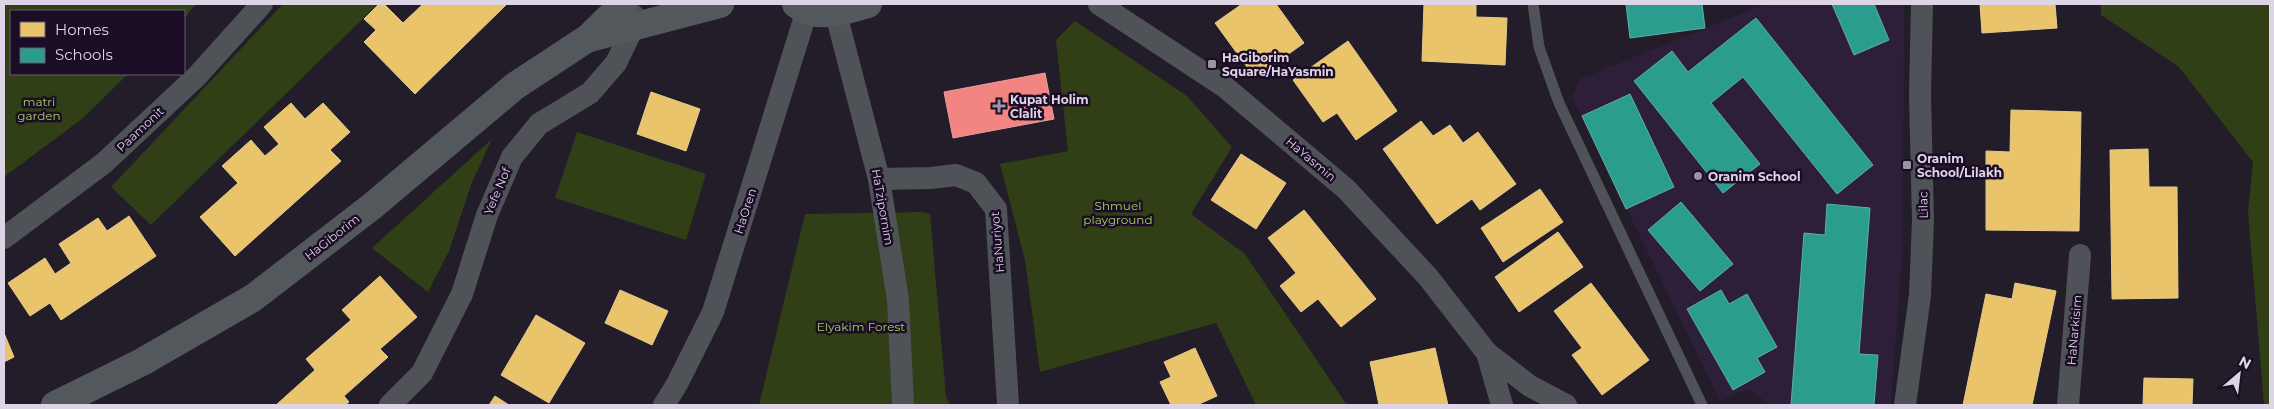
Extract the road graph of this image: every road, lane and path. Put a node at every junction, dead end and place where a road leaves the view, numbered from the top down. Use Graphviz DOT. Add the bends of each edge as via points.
graph roads {
  1 [pos="262,4"];
  2 [pos="720,4"];
  3 [pos="868,4"];
  4 [pos="1099,4"];
  5 [pos="1533,4"];
  6 [pos="1922,4"];
  7 [pos="799,6"];
  8 [pos="630,11"];
  9 [pos="836,14"];
  10 [pos="880,179"];
  11 [pos="4,238"];
  12 [pos="2080,254"];
  13 [pos="1487,353"];
  14 [pos="55,405"];
  15 [pos="390,405"];
  16 [pos="664,405"];
  17 [pos="903,405"];
  18 [pos="1008,405"];
  19 [pos="1502,405"];
  20 [pos="1566,405"];
  21 [pos="1702,405"];
  22 [pos="1905,405"];
  23 [pos="2068,405"];
  1 -- 11 [label="street, Paamonit" via="197,76 104,163"];
  2 -- 8 [label="street, HaGiborim"];
  3 -- 9 [label="street"];
  4 -- 13 [label="street, HaYasmin" via="1225,87 1346,189 1428,277"];
  5 -- 21 [label="lane" via="1539,47 1559,103"];
  6 -- 22 [label="street, Lilac" via="1920,295"];
  7 -- 9 [label="street"];
  7 -- 16 [label="street, HaOren" via="713,312"];
  8 -- 14 [label="street, HaGiborim" via="515,86 371,207 253,298 142,362"];
  8 -- 15 [label="street, Yefe Nof" via="616,63 590,93 539,124 512,157 487,215 462,294 422,373"];
  9 -- 10 [label="street, HaTzipornim"];
  10 -- 17 [label="street, HaTzipornim" via="898,300"];
  10 -- 18 [label="street, HaNuriyot" via="956,174 976,183 996,209"];
  12 -- 23 [label="street, HaNarkisim"];
  13 -- 19 [label="street, HaYasmin"];
  13 -- 20 [label="street, HaYasmin" via="1530,386"];
}
